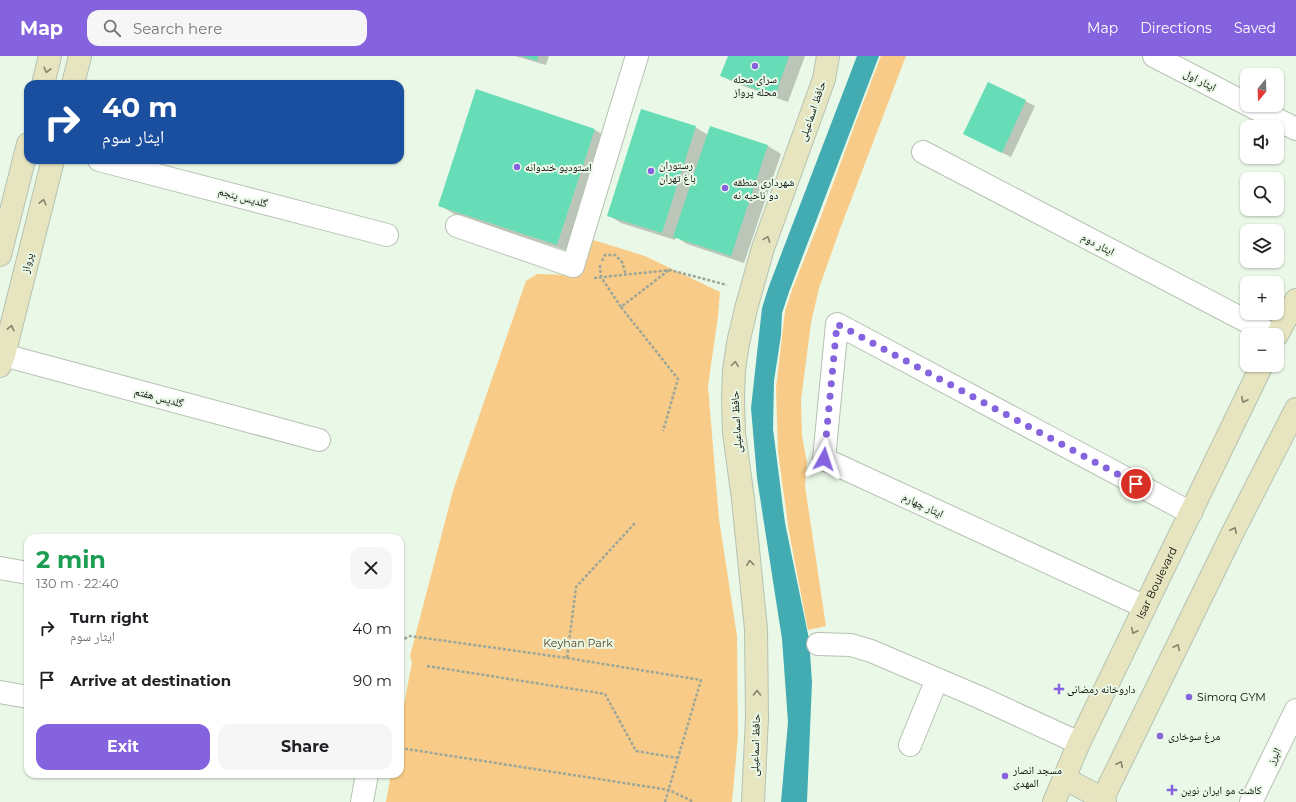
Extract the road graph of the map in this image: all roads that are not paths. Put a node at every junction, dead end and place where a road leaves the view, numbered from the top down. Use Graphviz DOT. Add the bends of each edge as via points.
graph roads {
  1 [pos="50,56"];
  2 [pos="80,56"];
  3 [pos="637,56"];
  4 [pos="828,56"];
  5 [pos="1154,56"];
  6 [pos="44,80"];
  7 [pos="74,80"];
  8 [pos="1240,100"];
  9 [pos="1263,112"];
  10 [pos="1296,129"];
  11 [pos="923,152"];
  12 [pos="24,155"];
  13 [pos="52,164"];
  14 [pos="114,164"];
  15 [pos="6,207"];
  16 [pos="457,226"];
  17 [pos="387,235"];
  18 [pos="0,255"];
  19 [pos="1296,300"];
  20 [pos="1260,328"];
  21 [pos="1281,328"];
  22 [pos="1,358"];
  23 [pos="1259,372"];
  24 [pos="1296,410"];
  25 [pos="319,440"];
  26 [pos="1191,513"];
  27 [pos="0,568"];
  28 [pos="24,571"];
  29 [pos="1145,607"];
  30 [pos="818,644"];
  31 [pos="937,679"];
  32 [pos="0,692"];
  33 [pos="24,696"];
  34 [pos="1296,710"];
  35 [pos="1079,744"];
  36 [pos="910,745"];
  37 [pos="366,778"];
  38 [pos="1064,778"];
  39 [pos="1105,801"];
  40 [pos="362,802"];
  41 [pos="753,802"];
  42 [pos="1054,802"];
  43 [pos="1251,802"];
  1 -- 6 [label="street, one-way"];
  2 -- 7 [label="street"];
  3 -- 16 [label="street" via="573,266"];
  41 -- 4 [label="street, حافظ اسماعیلی, one-way" via="757,716 756,629 734,433 734,370 738,343 763,248 824,79"];
  5 -- 8 [label="street, ایثار اول"];
  9 -- 10 [label="street, ایثار اول"];
  11 -- 20 [label="street, ایثار دوم"];
  12 -- 15 [label="street"];
  22 -- 13 [label="street, پرواز, one-way"];
  14 -- 17 [label="street, گلدیس پنجم"];
  15 -- 18 [label="street"];
  19 -- 21 [label="street"];
  22 -- 25 [label="street, گلدیس هفتم"];
  23 -- 26 [label="street, Isar Boulevard, one-way"];
  39 -- 24 [label="street, one-way" via="1233,532"];
  26 -- 29 [label="street, Isar Boulevard"];
  26 -- 29 [label="street, ایثار چهارم" via="837,324 824,459"];
  27 -- 28 [label="street"];
  29 -- 35 [label="street, Isar Boulevard, one-way"];
  30 -- 31 [label="street" via="851,645"];
  31 -- 35 [label="street"];
  31 -- 36 [label="street"];
  32 -- 33 [label="street"];
  34 -- 43 [label="street, البرز"];
  35 -- 38 [label="street, Isar Boulevard"];
  37 -- 40 [label="street"];
  38 -- 39 [label="street"];
  38 -- 42 [label="street, Isar Boulevard"];
}
